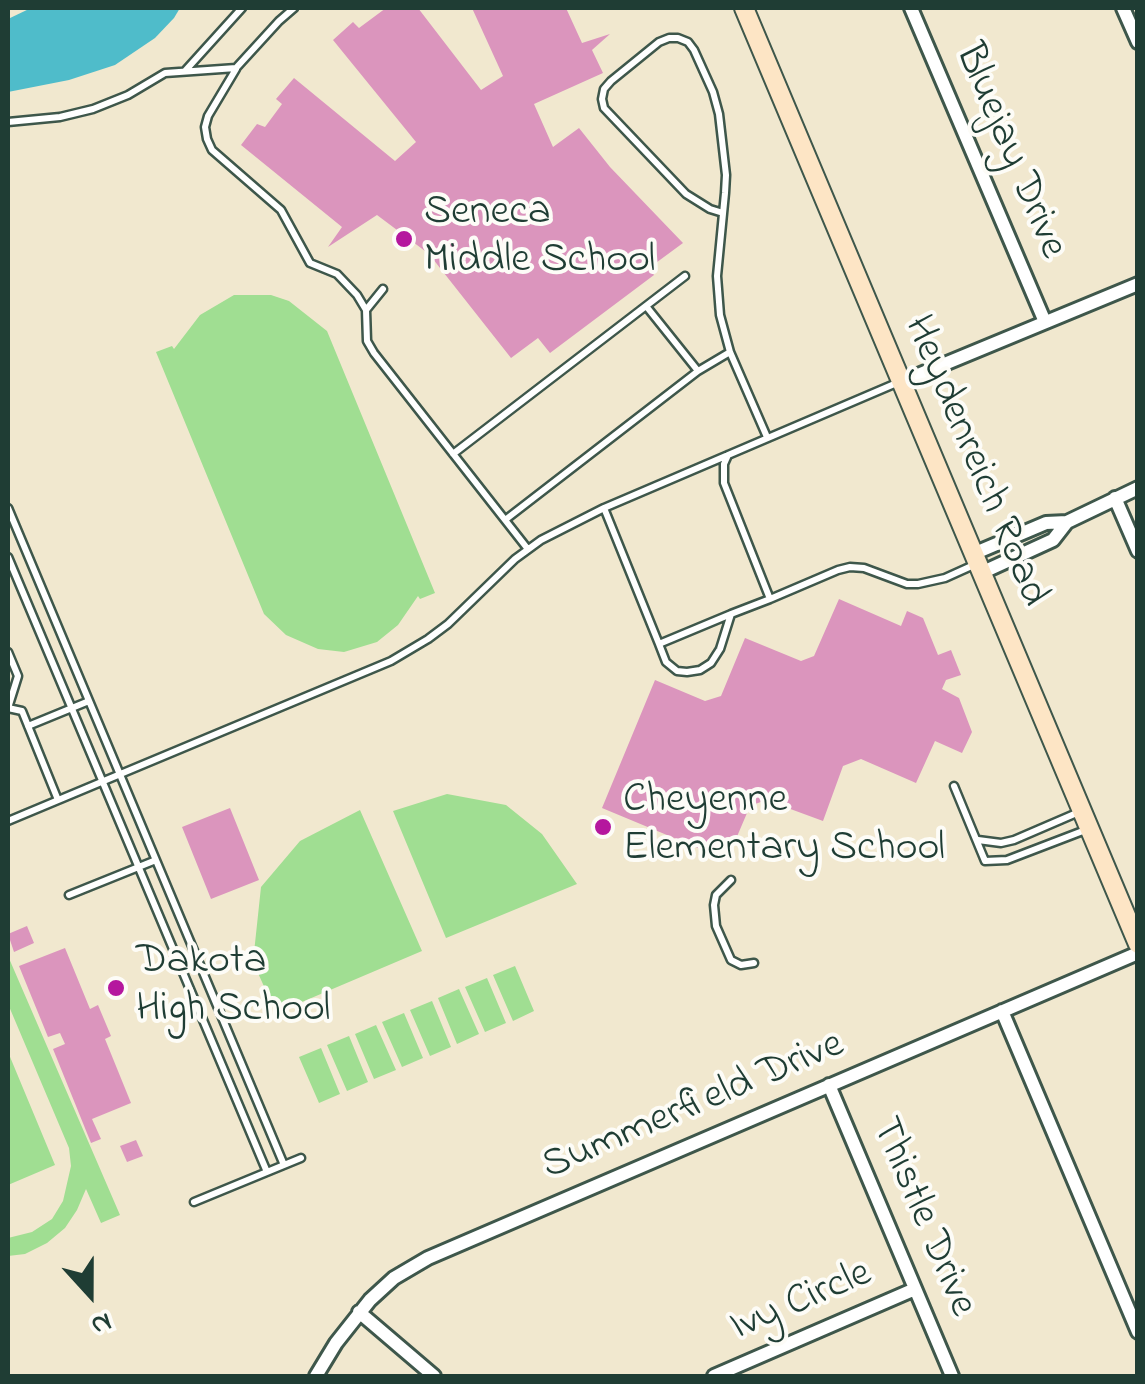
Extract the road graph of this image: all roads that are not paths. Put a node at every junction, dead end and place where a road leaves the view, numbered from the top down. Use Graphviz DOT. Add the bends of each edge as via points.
graph roads {
  1 [pos="242,8"];
  2 [pos="294,8"];
  3 [pos="744,8"];
  4 [pos="911,8"];
  5 [pos="1123,8"];
  6 [pos="1138,42"];
  7 [pos="236,68"];
  8 [pos="184,72"];
  9 [pos="8,122"];
  10 [pos="723,213"];
  11 [pos="685,276"];
  12 [pos="1138,284"];
  13 [pos="383,289"];
  14 [pos="646,306"];
  15 [pos="366,310"];
  16 [pos="1045,322"];
  17 [pos="730,352"];
  18 [pos="698,372"];
  19 [pos="901,382"];
  20 [pos="767,437"];
  21 [pos="453,454"];
  22 [pos="728,454"];
  23 [pos="1138,488"];
  24 [pos="1115,498"];
  25 [pos="8,508"];
  26 [pos="604,508"];
  27 [pos="506,520"];
  28 [pos="10,521"];
  29 [pos="1067,522"];
  30 [pos="527,548"];
  31 [pos="1138,551"];
  32 [pos="8,557"];
  33 [pos="977,564"];
  34 [pos="770,599"];
  35 [pos="732,614"];
  36 [pos="57,624"];
  37 [pos="39,632"];
  38 [pos="659,644"];
  39 [pos="8,652"];
  40 [pos="89,700"];
  41 [pos="8,708"];
  42 [pos="70,708"];
  43 [pos="28,726"];
  44 [pos="120,775"];
  45 [pos="103,782"];
  46 [pos="954,786"];
  47 [pos="58,800"];
  48 [pos="1085,820"];
  49 [pos="8,821"];
  50 [pos="976,840"];
  51 [pos="156,860"];
  52 [pos="138,867"];
  53 [pos="731,880"];
  54 [pos="69,895"];
  55 [pos="173,900"];
  56 [pos="155,907"];
  57 [pos="1138,944"];
  58 [pos="1138,954"];
  59 [pos="754,963"];
  60 [pos="1002,1011"];
  61 [pos="830,1085"];
  62 [pos="301,1158"];
  63 [pos="284,1165"];
  64 [pos="267,1172"];
  65 [pos="194,1202"];
  66 [pos="916,1289"];
  67 [pos="359,1312"];
  68 [pos="1138,1332"];
  69 [pos="722,1375"];
  70 [pos="316,1376"];
  71 [pos="434,1376"];
  72 [pos="952,1376"];
  1 -- 8 [label="lane"];
  2 -- 7 [label="lane"];
  3 -- 19 [label="street, Heydenreich Road"];
  4 -- 16 [label="street, Bluejay Drive"];
  5 -- 6 [label="street"];
  7 -- 8 [label="lane"];
  7 -- 15 [label="lane" via="208,116 206,139 282,210 310,263 337,274"];
  8 -- 9 [label="lane" via="165,73 93,109"];
  10 -- 10 [label="lane" via="725,156 713,92 688,42 669,38 611,81 604,108 686,194"];
  10 -- 17 [label="lane" via="717,276"];
  11 -- 14 [label="lane"];
  12 -- 16 [label="street"];
  13 -- 15 [label="lane"];
  14 -- 18 [label="lane"];
  14 -- 21 [label="lane"];
  15 -- 21 [label="lane" via="374,353"];
  16 -- 19 [label="street"];
  17 -- 18 [label="lane"];
  17 -- 20 [label="lane"];
  18 -- 27 [label="lane"];
  19 -- 20 [label="lane"];
  19 -- 33 [label="street, Heydenreich Road"];
  20 -- 22 [label="lane"];
  21 -- 27 [label="lane"];
  22 -- 26 [label="lane"];
  22 -- 34 [label="lane" via="724,483"];
  23 -- 24 [label="street"];
  24 -- 29 [label="street"];
  24 -- 31 [label="street"];
  25 -- 28 [label="lane"];
  26 -- 30 [label="lane"];
  26 -- 38 [label="lane"];
  27 -- 30 [label="lane"];
  28 -- 36 [label="lane"];
  29 -- 33 [label="street" via="1046,523"];
  29 -- 33 [label="street" via="1053,540"];
  30 -- 44 [label="lane" via="448,624 391,661"];
  32 -- 37 [label="lane"];
  33 -- 34 [label="lane" via="918,584 850,567"];
  33 -- 48 [label="street, Heydenreich Road"];
  34 -- 35 [label="lane"];
  35 -- 38 [label="lane"];
  35 -- 38 [label="lane" via="720,649 700,670 677,671"];
  36 -- 37 [label="lane"];
  36 -- 40 [label="lane"];
  37 -- 42 [label="lane"];
  39 -- 41 [label="lane" via="18,676"];
  40 -- 42 [label="lane"];
  40 -- 44 [label="lane"];
  41 -- 43 [label="lane" via="22,711"];
  42 -- 43 [label="lane"];
  42 -- 45 [label="lane"];
  43 -- 47 [label="lane"];
  44 -- 45 [label="lane"];
  44 -- 51 [label="lane"];
  45 -- 47 [label="lane"];
  45 -- 52 [label="lane"];
  46 -- 50 [label="lane"];
  47 -- 49 [label="lane"];
  48 -- 50 [label="lane" via="1001,843"];
  48 -- 50 [label="lane" via="1007,860 985,861"];
  48 -- 57 [label="street, Heydenreich Road"];
  51 -- 52 [label="lane"];
  51 -- 55 [label="lane"];
  52 -- 54 [label="lane"];
  52 -- 56 [label="lane"];
  53 -- 59 [label="lane" via="716,896 717,928 730,960"];
  55 -- 56 [label="lane"];
  55 -- 63 [label="lane"];
  56 -- 64 [label="lane"];
  58 -- 60 [label="street, Summerfield Drive"];
  60 -- 61 [label="street, Summerfield Drive"];
  60 -- 68 [label="street"];
  61 -- 66 [label="street, Thistle Drive"];
  61 -- 67 [label="street, Summerfield Drive" via="444,1251 394,1278"];
  62 -- 63 [label="lane"];
  63 -- 64 [label="lane"];
  64 -- 65 [label="lane"];
  66 -- 69 [label="street, Ivy Circle"];
  66 -- 72 [label="street, Thistle Drive"];
  67 -- 70 [label="street, Summerfield Drive"];
  67 -- 71 [label="street"];
}
